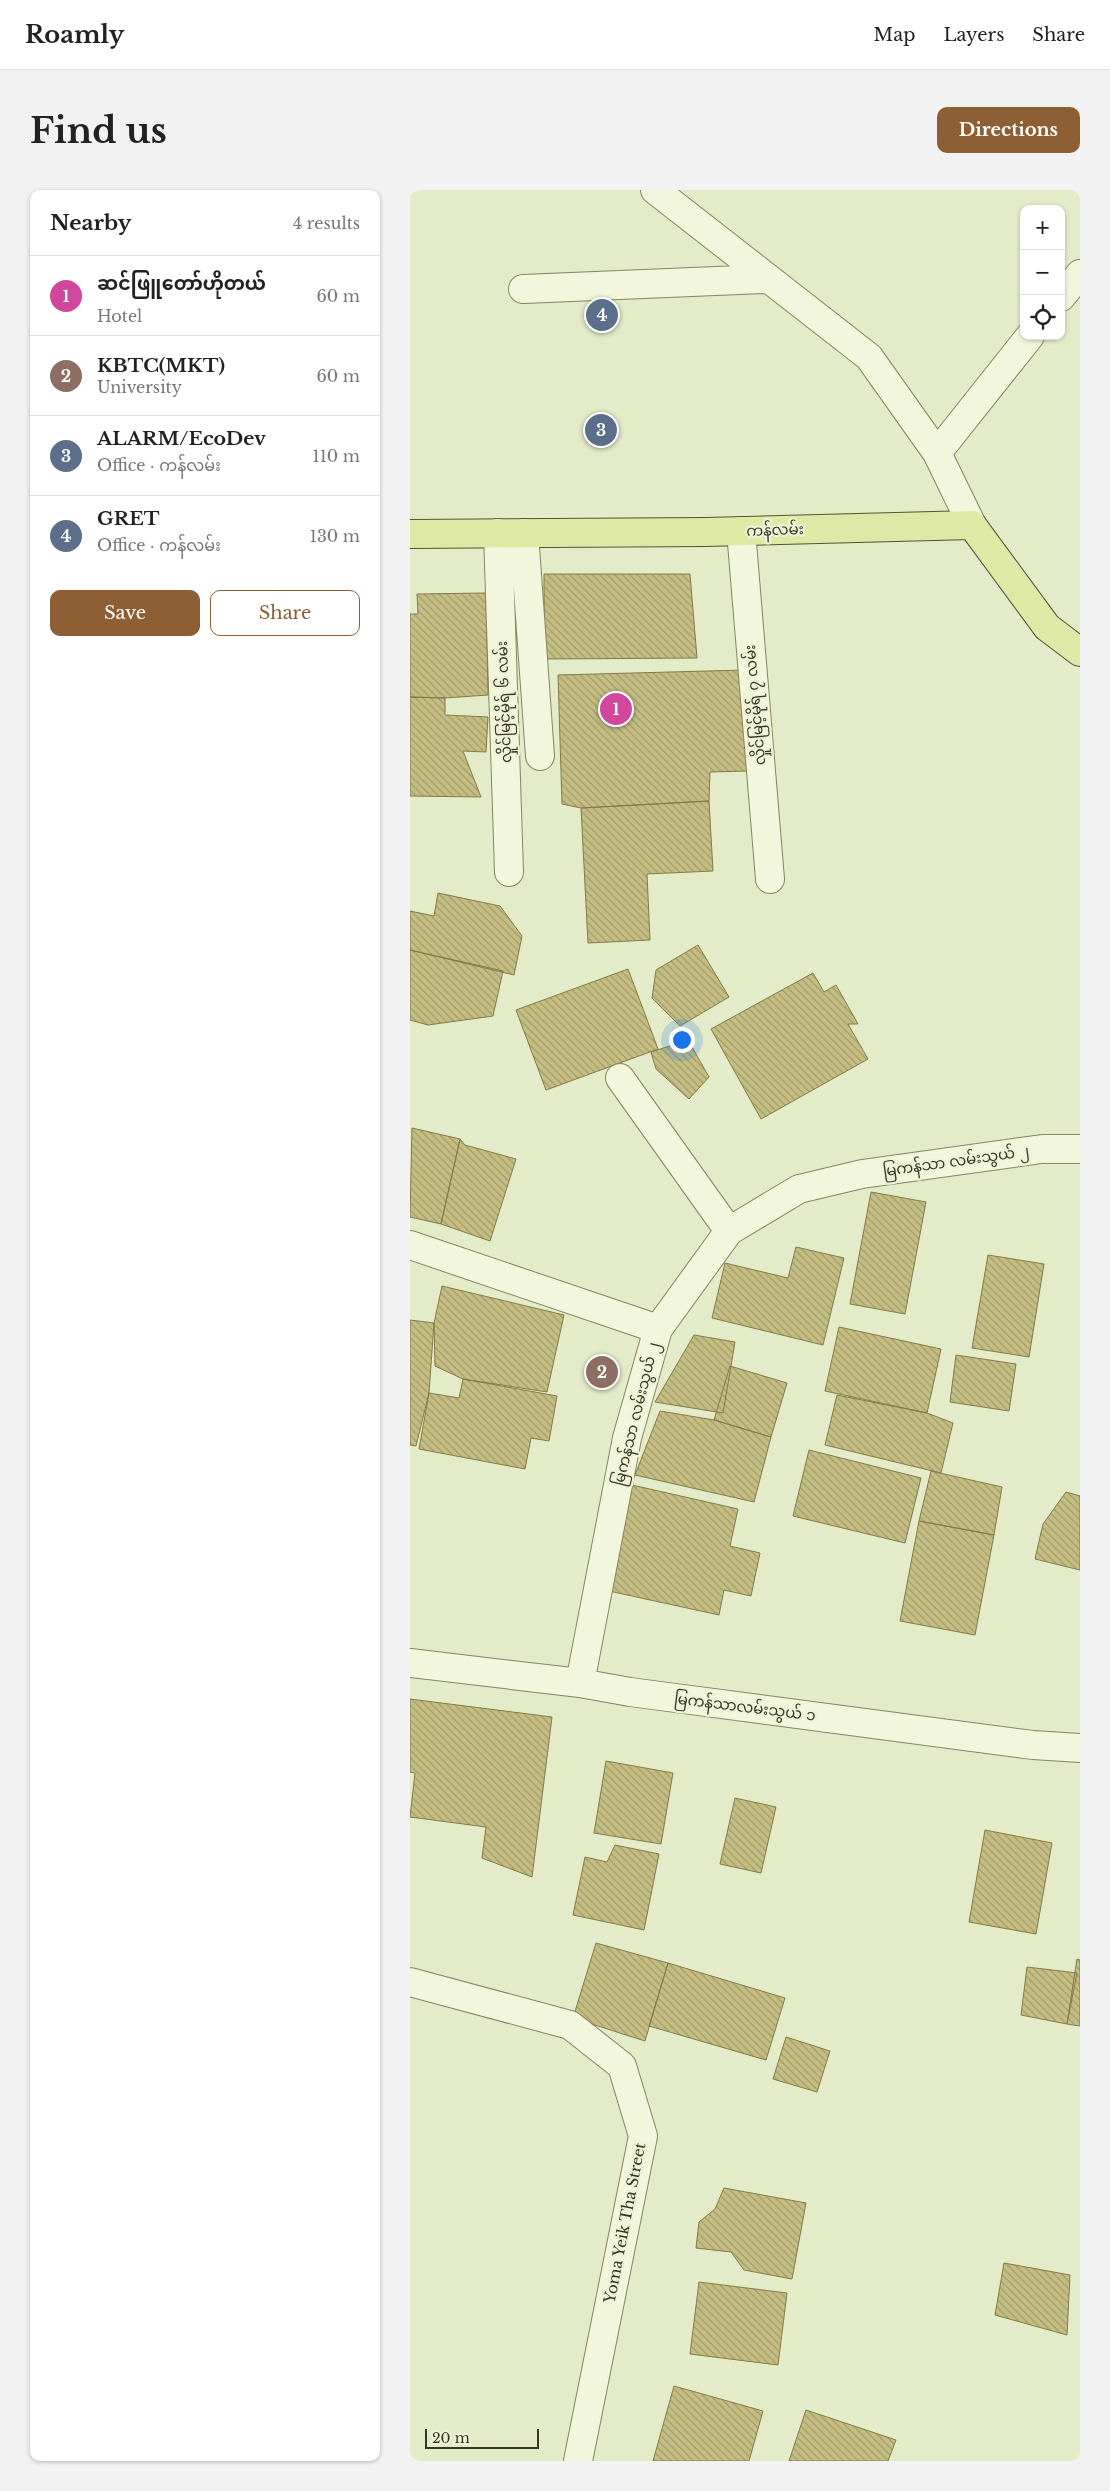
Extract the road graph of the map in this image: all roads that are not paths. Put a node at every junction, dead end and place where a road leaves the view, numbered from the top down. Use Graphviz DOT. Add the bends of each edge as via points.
graph roads {
  1 [pos="655,190"];
  2 [pos="1080,274"];
  3 [pos="766,279"];
  4 [pos="523,289"];
  5 [pos="1063,295"];
  6 [pos="1027,340"];
  7 [pos="937,453"];
  8 [pos="972,524"];
  9 [pos="741,531"];
  10 [pos="511,533"];
  11 [pos="410,534"];
  12 [pos="1080,652"];
  13 [pos="540,756"];
  14 [pos="509,872"];
  15 [pos="770,879"];
  16 [pos="620,1078"];
  17 [pos="1080,1149"];
  18 [pos="729,1231"];
  19 [pos="410,1245"];
  20 [pos="658,1330"];
  21 [pos="410,1663"];
  22 [pos="580,1683"];
  23 [pos="1080,1748"];
  24 [pos="410,1982"];
  25 [pos="578,2461"];
  1 -- 3 [label="street"];
  2 -- 5 [label="street"];
  3 -- 4 [label="street"];
  3 -- 7 [label="street" via="869,358"];
  6 -- 7 [label="street"];
  7 -- 8 [label="street"];
  8 -- 9 [label="main road, ကန်လမ်း"];
  8 -- 12 [label="main road" via="1047,627"];
  9 -- 10 [label="main road, ကန်လမ်း"];
  9 -- 15 [label="street, လှိုင်မြင့်မိုရ် ၇ လမ်း"];
  10 -- 11 [label="main road, ကန်လမ်း"];
  10 -- 13 [label="street"];
  10 -- 14 [label="street, လှိုင်မြင့်မိုရ် ၆ လမ်း"];
  16 -- 18 [label="street"];
  17 -- 18 [label="street, မြကန်သာ လမ်းသွယ် ၂" via="1032,1151 862,1174 799,1189"];
  18 -- 20 [label="street, မြကန်သာ လမ်းသွယ် ၂"];
  19 -- 20 [label="street"];
  20 -- 22 [label="street, မြကန်သာ လမ်းသွယ် ၂" via="627,1438"];
  21 -- 22 [label="street, မြကန်သာလမ်းသွယ် ၁"];
  22 -- 23 [label="street, မြကန်သာလမ်းသွယ် ၁" via="1033,1745"];
  24 -- 25 [label="street, Yoma Yeik Tha Street" via="570,2025 622,2066 643,2136"];
}
